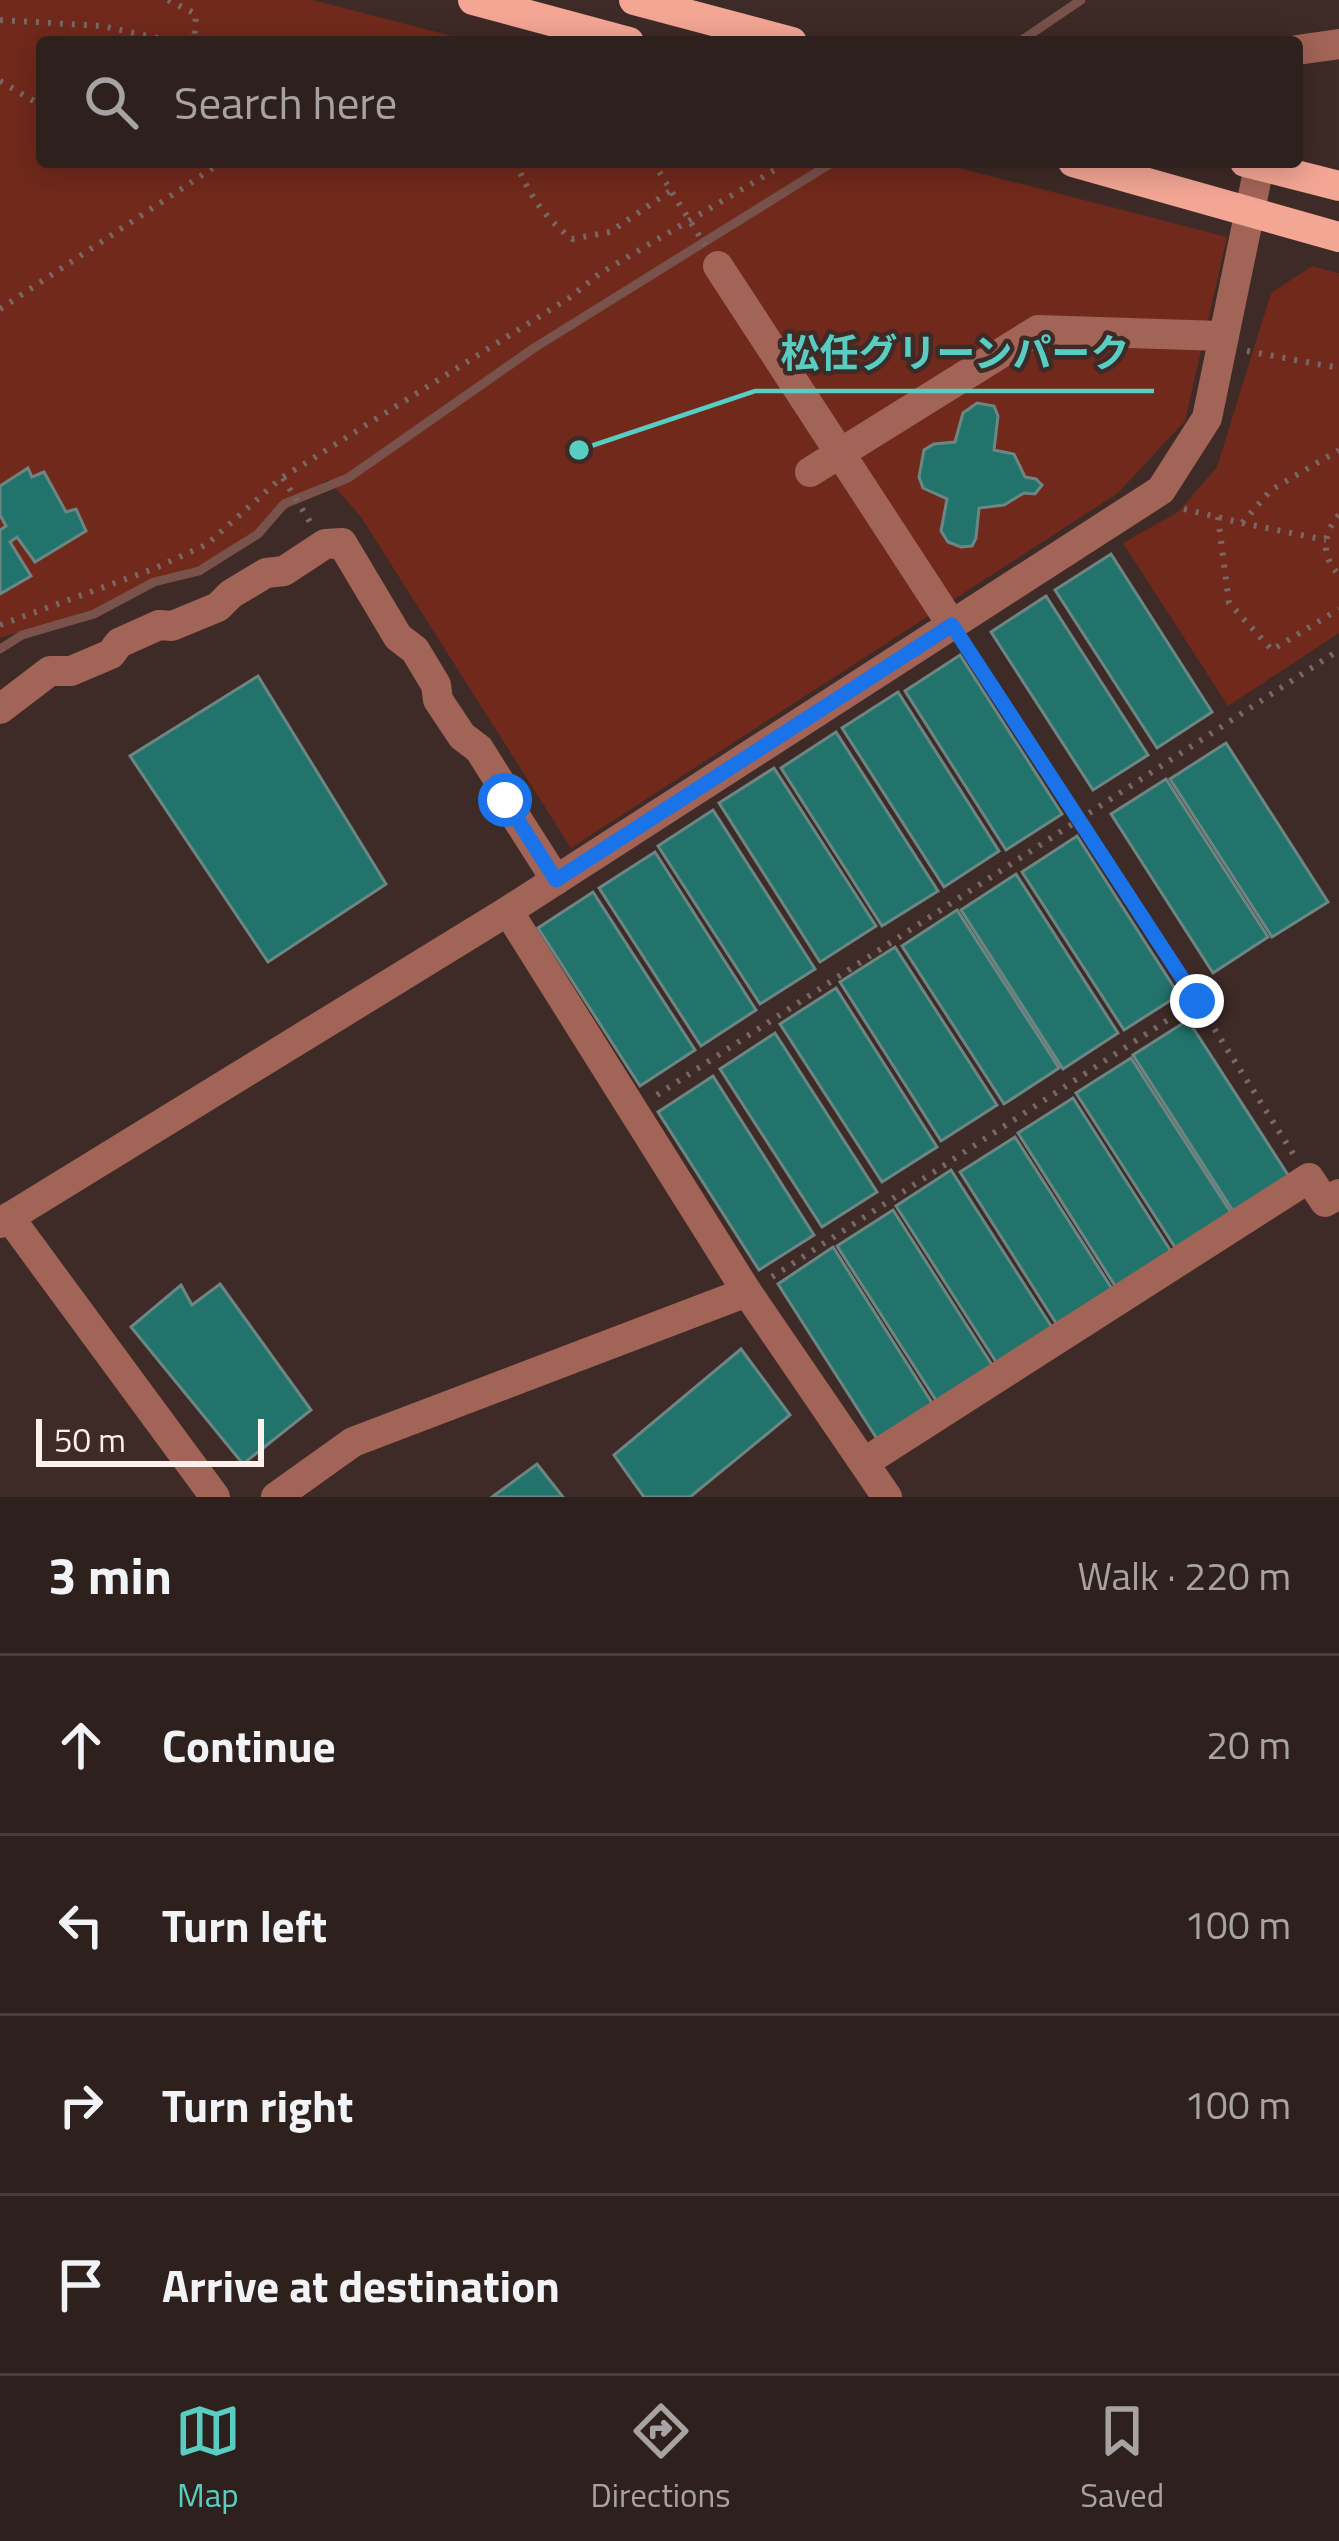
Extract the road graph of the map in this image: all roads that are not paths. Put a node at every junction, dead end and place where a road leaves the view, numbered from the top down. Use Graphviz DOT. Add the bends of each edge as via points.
graph roads {
  1 [pos="472,0"];
  2 [pos="634,0"];
  3 [pos="607,36"];
  4 [pos="769,36"];
  5 [pos="1339,44"];
  6 [pos="1303,49"];
  7 [pos="1094,168"];
  8 [pos="1254,168"];
  9 [pos="1273,168"];
  10 [pos="1339,186"];
  11 [pos="1250,213"];
  12 [pos="1339,237"];
  13 [pos="718,266"];
  14 [pos="1221,341"];
  15 [pos="839,452"];
  16 [pos="809,472"];
  17 [pos="952,625"];
  18 [pos="0,709"];
  19 [pos="556,880"];
  20 [pos="508,911"];
  21 [pos="1339,1194"];
  22 [pos="5,1220"];
  23 [pos="747,1292"];
  24 [pos="865,1462"];
  25 [pos="215,1497"];
  26 [pos="276,1497"];
  27 [pos="887,1497"];
  1 -- 3 [label="main road"];
  2 -- 4 [label="main road"];
  5 -- 6 [label="street"];
  7 -- 11 [label="main road"];
  8 -- 11 [label="street"];
  9 -- 10 [label="main road"];
  11 -- 12 [label="main road"];
  11 -- 14 [label="street"];
  13 -- 15 [label="street"];
  14 -- 15 [label="street" via="1038,330"];
  14 -- 17 [label="street" via="1207,418 1161,490"];
  15 -- 16 [label="street"];
  15 -- 17 [label="street"];
  17 -- 19 [label="street"];
  18 -- 19 [label="street" via="50,671 71,671 159,626 218,608 266,573 342,542"];
  19 -- 20 [label="street"];
  20 -- 22 [label="street"];
  20 -- 23 [label="street"];
  21 -- 24 [label="street" via="1325,1202 1309,1178"];
  22 -- 25 [label="street"];
  23 -- 24 [label="street"];
  23 -- 26 [label="street" via="353,1442"];
  24 -- 27 [label="street"];
}
